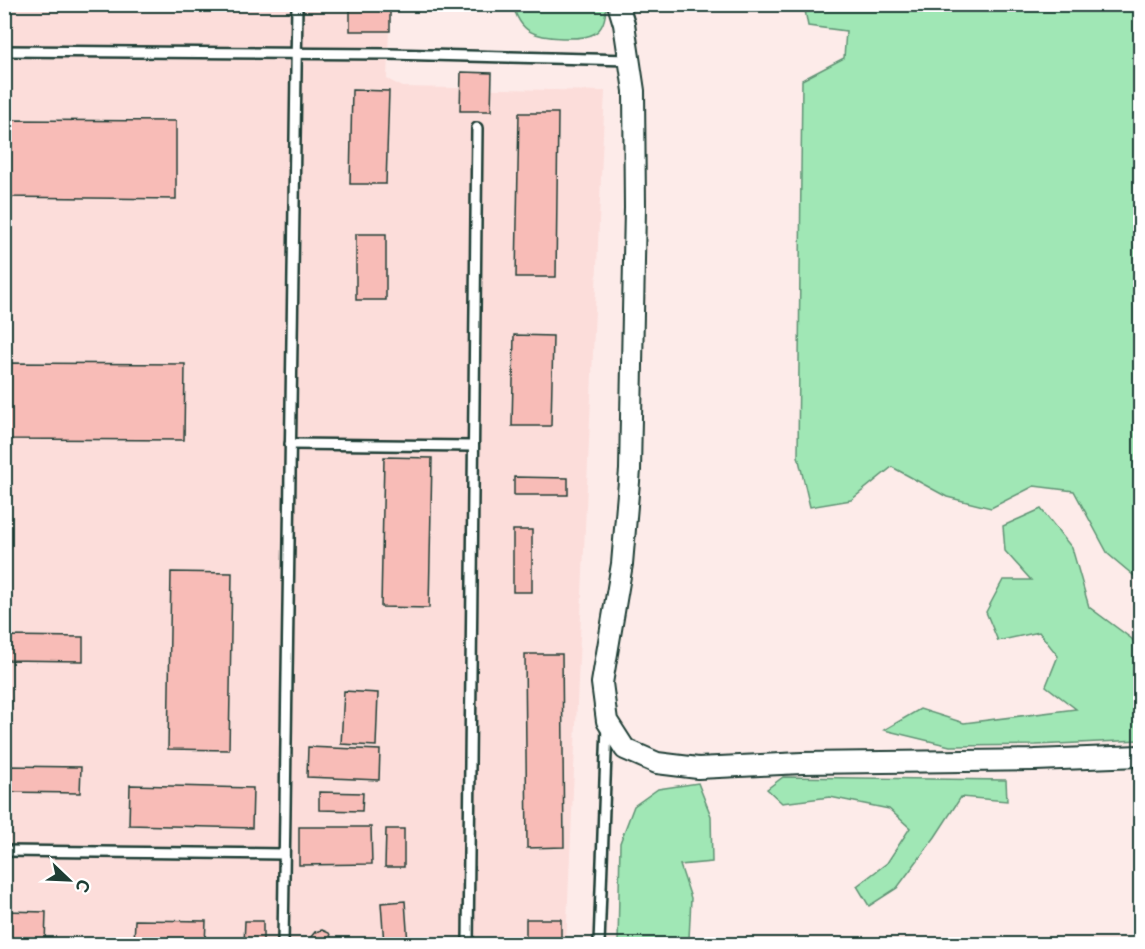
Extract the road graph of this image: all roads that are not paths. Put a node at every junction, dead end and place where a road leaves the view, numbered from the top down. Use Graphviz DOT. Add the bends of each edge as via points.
graph roads {
  1 [pos="297,4"];
  2 [pos="618,4"];
  3 [pos="4,51"];
  4 [pos="296,53"];
  5 [pos="629,60"];
  6 [pos="477,128"];
  7 [pos="290,444"];
  8 [pos="474,446"];
  9 [pos="607,721"];
  10 [pos="1140,756"];
  11 [pos="4,851"];
  12 [pos="284,854"];
  13 [pos="283,945"];
  14 [pos="468,945"];
  15 [pos="599,945"];
  1 -- 4 [label="lane"];
  2 -- 5 [label="street"];
  3 -- 4 [label="lane"];
  4 -- 5 [label="lane"];
  4 -- 7 [label="lane"];
  5 -- 9 [label="street" via="634,90 635,208 630,470 622,564 602,683"];
  6 -- 8 [label="lane"];
  7 -- 8 [label="lane"];
  7 -- 12 [label="lane"];
  8 -- 14 [label="lane"];
  9 -- 10 [label="street" via="625,749 657,763 698,768"];
  9 -- 15 [label="lane"];
  11 -- 12 [label="lane"];
  12 -- 13 [label="lane"];
}
